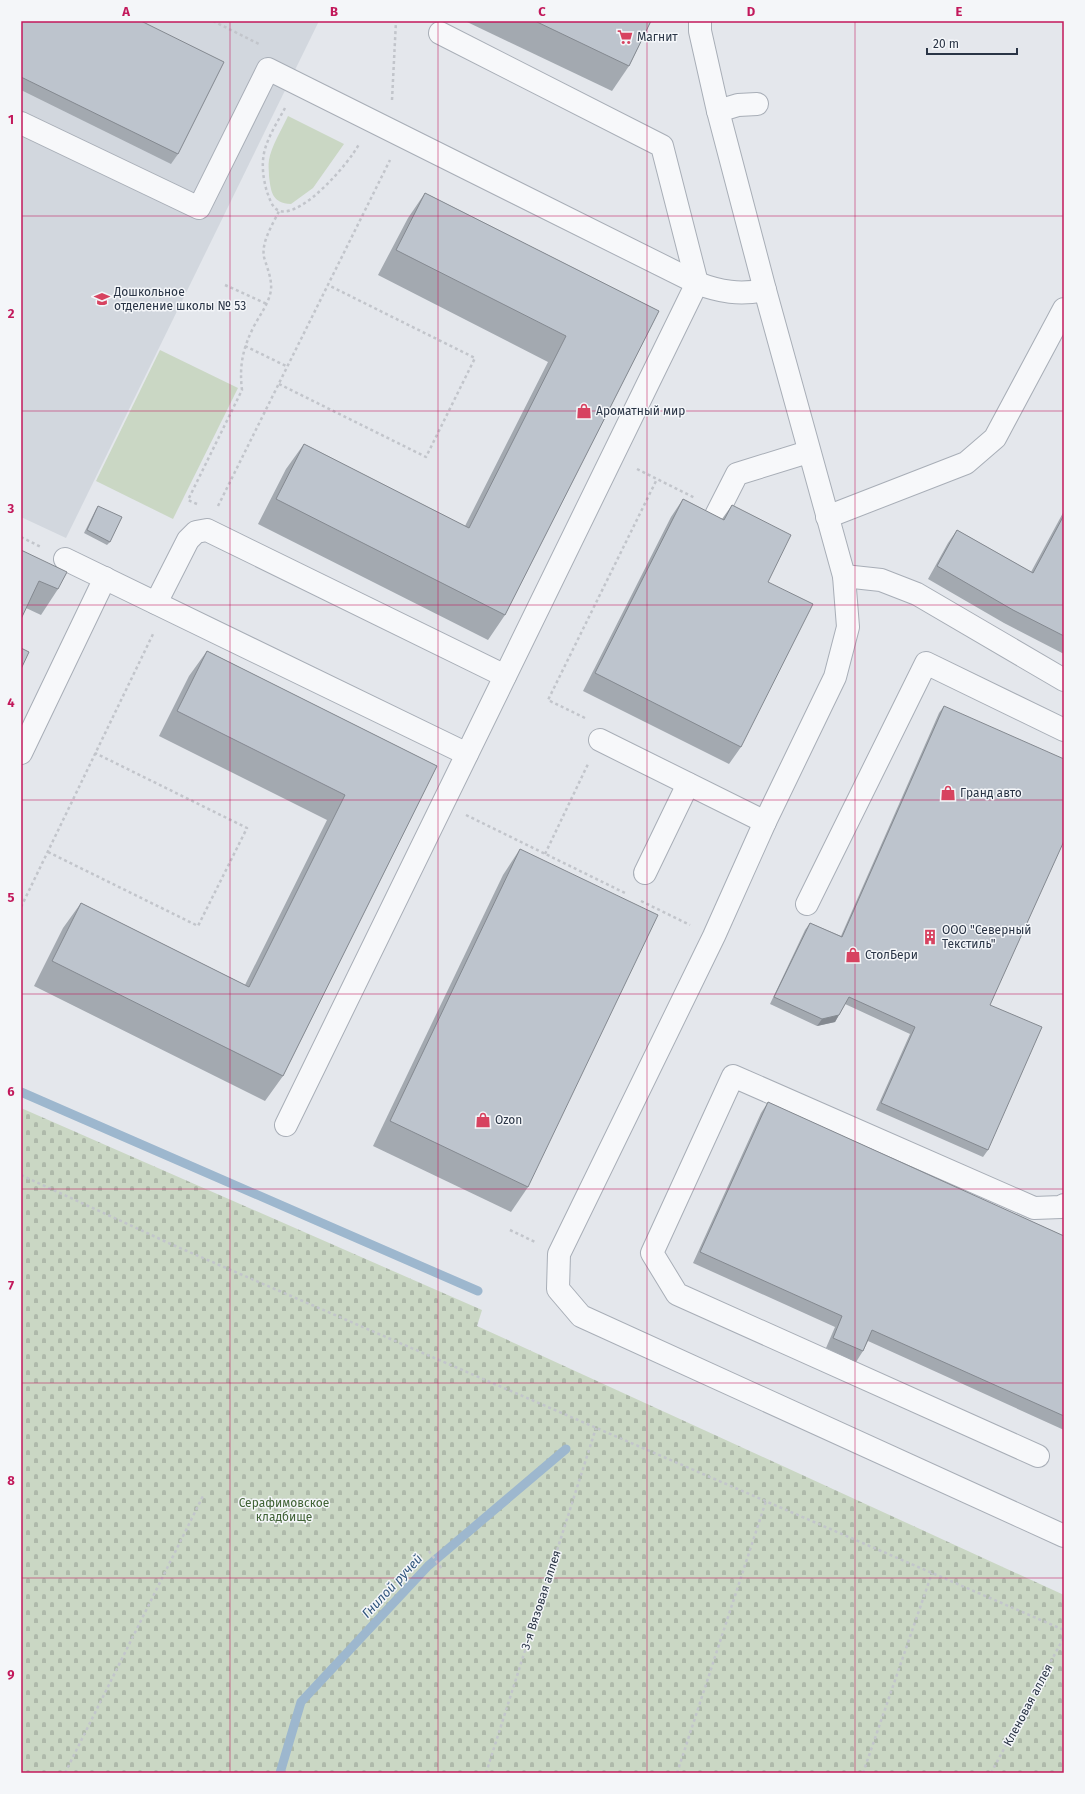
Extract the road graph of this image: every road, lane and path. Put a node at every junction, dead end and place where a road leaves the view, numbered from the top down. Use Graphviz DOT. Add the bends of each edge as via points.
graph roads {
  1 [pos="213,21"];
  2 [pos="396,21"];
  3 [pos="700,21"];
  4 [pos="440,33"];
  5 [pos="263,46"];
  6 [pos="296,84"];
  7 [pos="757,104"];
  8 [pos="718,111"];
  9 [pos="21,123"];
  10 [pos="385,128"];
  11 [pos="279,211"];
  12 [pos="697,283"];
  13 [pos="225,285"];
  14 [pos="328,285"];
  15 [pos="765,290"];
  16 [pos="267,304"];
  17 [pos="1064,309"];
  18 [pos="245,346"];
  19 [pos="288,367"];
  20 [pos="279,384"];
  21 [pos="808,452"];
  22 [pos="612,457"];
  23 [pos="657,479"];
  24 [pos="719,509"];
  25 [pos="827,517"];
  26 [pos="211,522"];
  27 [pos="709,529"];
  28 [pos="65,558"];
  29 [pos="844,576"];
  30 [pos="105,578"];
  31 [pos="161,605"];
  32 [pos="505,676"];
  33 [pos="1064,680"];
  34 [pos="1064,730"];
  35 [pos="600,740"];
  36 [pos="21,753"];
  37 [pos="95,753"];
  38 [pos="467,754"];
  39 [pos="688,784"];
  40 [pos="443,804"];
  41 [pos="765,822"];
  42 [pos="48,852"];
  43 [pos="545,854"];
  44 [pos="645,873"];
  45 [pos="630,896"];
  46 [pos="637,899"];
  47 [pos="807,904"];
  48 [pos="21,907"];
  49 [pos="714,936"];
  50 [pos="286,1125"];
  51 [pos="21,1175"];
  52 [pos="1064,1205"];
  53 [pos="596,1428"];
  54 [pos="1038,1456"];
  55 [pos="204,1494"];
  56 [pos="766,1501"];
  57 [pos="1064,1536"];
  58 [pos="429,1551"];
  59 [pos="442,1569"];
  60 [pos="932,1573"];
  61 [pos="1064,1630"];
  62 [pos="1064,1637"];
  63 [pos="65,1773"];
  64 [pos="486,1773"];
  65 [pos="677,1773"];
  66 [pos="864,1773"];
  67 [pos="991,1773"];
  1 -- 5 [label="path"];
  2 -- 10 [label="path" via="392,108"];
  3 -- 8 [label="lane"];
  4 -- 12 [label="lane" via="662,146"];
  6 -- 9 [label="lane" via="268,69 199,208"];
  6 -- 10 [label="lane"];
  6 -- 11 [label="path" via="265,149 263,160 265,183 270,199"];
  7 -- 8 [label="lane" via="738,105"];
  8 -- 15 [label="lane"];
  10 -- 11 [label="path" via="355,152 334,179 314,197 286,212"];
  10 -- 12 [label="lane"];
  10 -- 14 [label="path"];
  11 -- 16 [label="path" via="266,241 264,255 271,288"];
  12 -- 15 [label="lane" via="714,290 734,293"];
  12 -- 22 [label="lane"];
  13 -- 16 [label="path"];
  14 -- 19 [label="path"];
  14 -- 20 [label="path" via="475,358 426,457"];
  15 -- 21 [label="lane"];
  16 -- 18 [label="path"];
  17 -- 25 [label="lane" via="990,443 966,463"];
  18 -- 19 [label="path"];
  18 -- 26 [label="path" via="240,370 242,390 188,500"];
  19 -- 20 [label="path"];
  20 -- 26 [label="path"];
  21 -- 24 [label="lane" via="737,474"];
  21 -- 25 [label="lane"];
  22 -- 23 [label="path"];
  22 -- 32 [label="lane"];
  23 -- 24 [label="path"];
  23 -- 35 [label="path" via="548,700 606,728"];
  24 -- 27 [label="lane"];
  25 -- 29 [label="lane"];
  26 -- 31 [label="lane" via="188,540"];
  26 -- 32 [label="lane"];
  28 -- 30 [label="lane"];
  29 -- 33 [label="lane" via="881,580 917,594"];
  29 -- 41 [label="lane" via="848,627 835,677"];
  30 -- 31 [label="lane"];
  30 -- 36 [label="lane"];
  31 -- 37 [label="path"];
  31 -- 38 [label="lane"];
  32 -- 38 [label="lane"];
  34 -- 47 [label="lane" via="926,663"];
  35 -- 39 [label="lane"];
  35 -- 43 [label="path"];
  37 -- 42 [label="path"];
  37 -- 42 [label="path" via="247,828 198,926"];
  38 -- 40 [label="lane"];
  39 -- 41 [label="lane"];
  39 -- 44 [label="lane"];
  40 -- 43 [label="path"];
  40 -- 50 [label="lane"];
  41 -- 49 [label="lane"];
  42 -- 48 [label="path"];
  43 -- 45 [label="path"];
  46 -- 49 [label="path"];
  49 -- 57 [label="lane" via="559,1254 558,1289 581,1316"];
  51 -- 53 [label="path" via="173,1245"];
  52 -- 54 [label="lane" via="1034,1208 733,1076 652,1254 677,1294"];
  53 -- 56 [label="path"];
  53 -- 64 [label="path, 3-я Вязовая аллея"];
  55 -- 63 [label="path"];
  56 -- 60 [label="path"];
  56 -- 65 [label="path"];
  58 -- 59 [label="path"];
  60 -- 61 [label="path"];
  60 -- 66 [label="path"];
  62 -- 67 [label="path, Кленовая аллея"];
}
